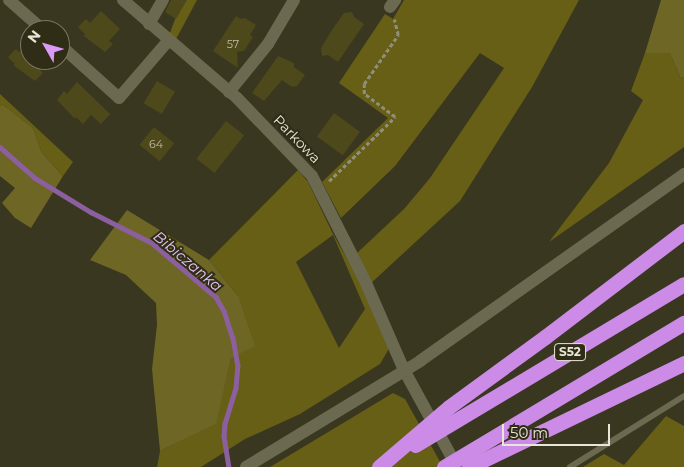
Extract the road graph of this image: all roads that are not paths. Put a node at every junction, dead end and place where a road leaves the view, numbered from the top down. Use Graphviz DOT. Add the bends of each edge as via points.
graph roads {
  1 [pos="9,0"];
  2 [pos="123,0"];
  3 [pos="163,0"];
  4 [pos="294,0"];
  5 [pos="32,20"];
  6 [pos="149,24"];
  7 [pos="168,41"];
  8 [pos="70,54"];
  9 [pos="229,92"];
  10 [pos="684,174"];
  11 [pos="684,231"];
  12 [pos="684,284"];
  13 [pos="684,323"];
  14 [pos="684,363"];
  15 [pos="404,370"];
  16 [pos="684,396"];
  17 [pos="476,459"];
  18 [pos="246,467"];
  19 [pos="379,467"];
  20 [pos="444,467"];
  21 [pos="457,467"];
  22 [pos="570,467"];
  1 -- 5 [label="street"];
  2 -- 6 [label="street, Parkowa"];
  3 -- 6 [label="street"];
  4 -- 9 [label="street" via="268,44"];
  6 -- 7 [label="street, Parkowa"];
  7 -- 8 [label="street" via="119,98"];
  7 -- 9 [label="street, Parkowa"];
  9 -- 15 [label="street, Parkowa" via="312,176 366,283"];
  10 -- 15 [label="street"];
  11 -- 19 [label="highway" via="449,407"];
  12 -- 19 [label="highway, S52"];
  13 -- 17 [label="highway, S52"];
  14 -- 17 [label="highway"];
  15 -- 18 [label="street"];
  15 -- 21 [label="street, Parkowa"];
  16 -- 22 [label="lane"];
  17 -- 20 [label="highway, S52"];
}
